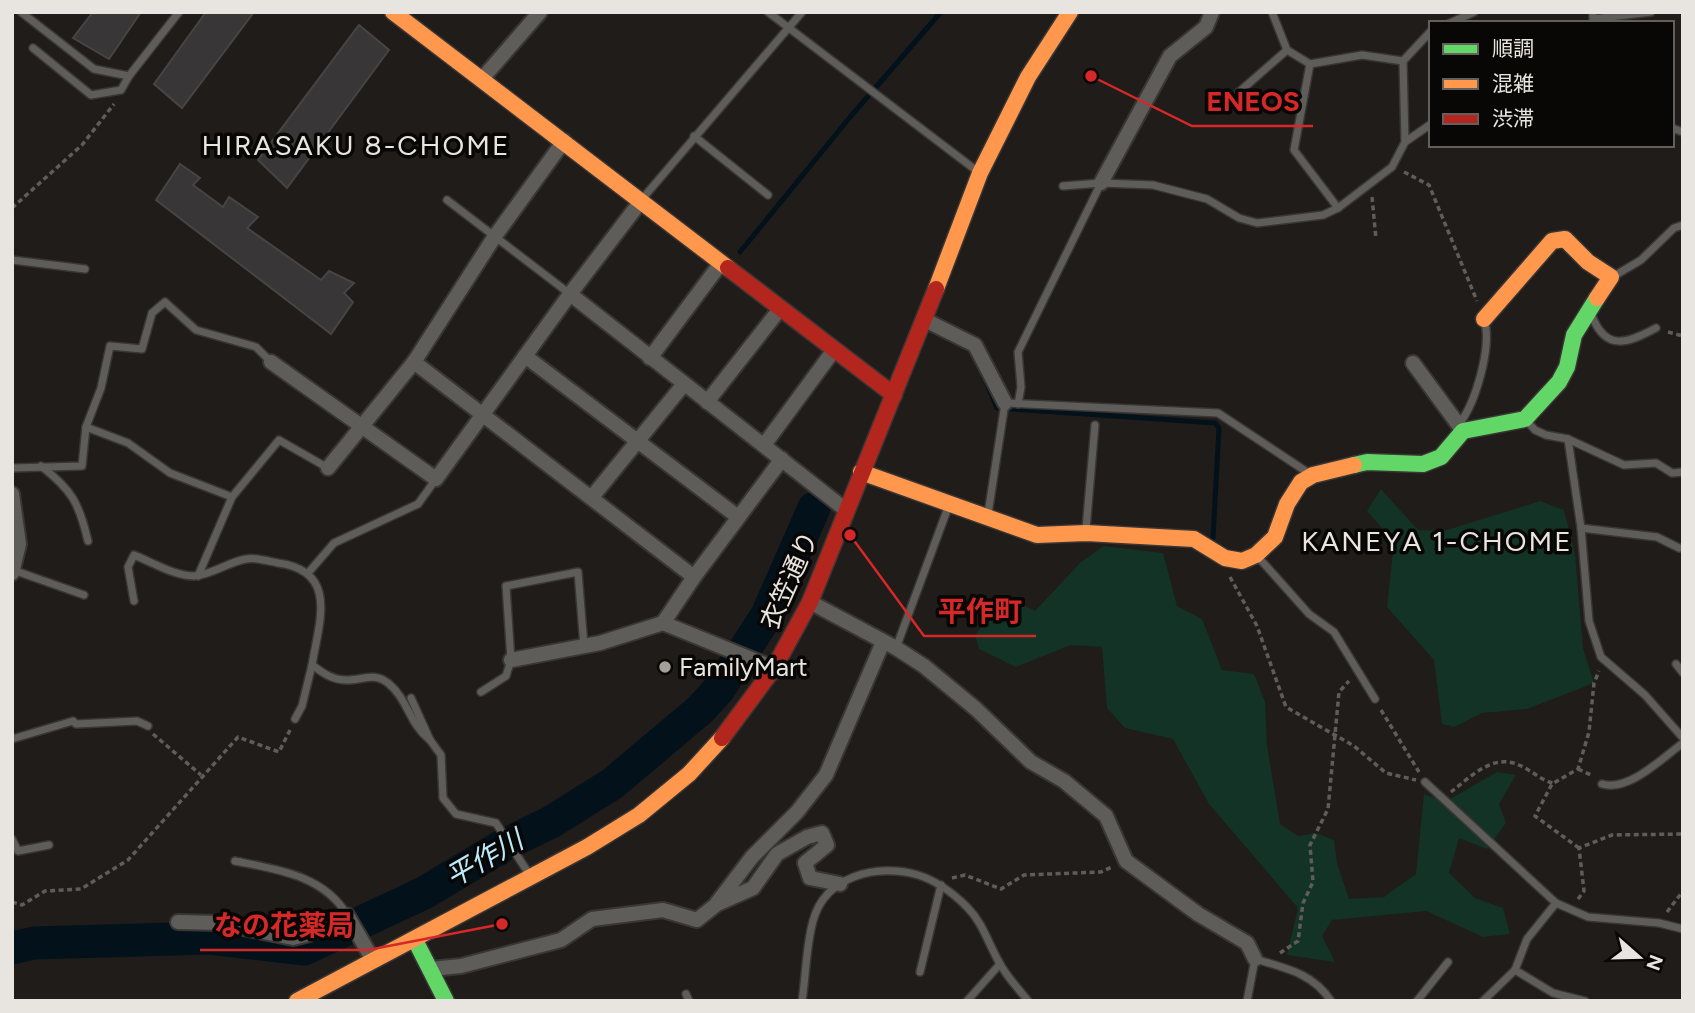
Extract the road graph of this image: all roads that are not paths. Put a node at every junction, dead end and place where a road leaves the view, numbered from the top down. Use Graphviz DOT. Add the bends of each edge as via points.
graph roads {
  1 [pos="21,12"];
  2 [pos="179,12"];
  3 [pos="393,12"];
  4 [pos="540,12"];
  5 [pos="768,12"];
  6 [pos="802,12"];
  7 [pos="1070,12"];
  8 [pos="1212,12"];
  9 [pos="1272,12"];
  10 [pos="1474,12"];
  11 [pos="1593,12"];
  12 [pos="1650,12"];
  13 [pos="1454,21"];
  14 [pos="788,28"];
  15 [pos="1429,33"];
  16 [pos="33,48"];
  17 [pos="1287,50"];
  18 [pos="1403,61"];
  19 [pos="1310,64"];
  20 [pos="129,76"];
  21 [pos="481,80"];
  22 [pos="1239,92"];
  23 [pos="1429,125"];
  24 [pos="694,136"];
  25 [pos="564,141"];
  26 [pos="1405,142"];
  27 [pos="980,173"];
  28 [pos="1101,183"];
  29 [pos="1063,186"];
  30 [pos="768,195"];
  31 [pos="447,200"];
  32 [pos="641,201"];
  33 [pos="1338,208"];
  34 [pos="1683,225"];
  35 [pos="495,236"];
  36 [pos="12,260"];
  37 [pos="721,263"];
  38 [pos="85,269"];
  39 [pos="1611,277"];
  40 [pos="570,294"];
  41 [pos="780,309"];
  42 [pos="1589,309"];
  43 [pos="1484,318"];
  44 [pos="925,320"];
  45 [pos="1656,328"];
  46 [pos="834,350"];
  47 [pos="525,356"];
  48 [pos="650,358"];
  49 [pos="271,362"];
  50 [pos="414,362"];
  51 [pos="1413,363"];
  52 [pos="684,384"];
  53 [pos="894,395"];
  54 [pos="707,401"];
  55 [pos="1012,403"];
  56 [pos="483,414"];
  57 [pos="1525,419"];
  58 [pos="1095,425"];
  59 [pos="362,426"];
  60 [pos="86,427"];
  61 [pos="1461,428"];
  62 [pos="1568,439"];
  63 [pos="638,440"];
  64 [pos="764,445"];
  65 [pos="782,459"];
  66 [pos="40,466"];
  67 [pos="12,468"];
  68 [pos="328,468"];
  69 [pos="861,472"];
  70 [pos="1683,472"];
  71 [pos="1313,475"];
  72 [pos="436,479"];
  73 [pos="12,494"];
  74 [pos="232,497"];
  75 [pos="592,497"];
  76 [pos="949,505"];
  77 [pos="846,510"];
  78 [pos="14,516"];
  79 [pos="738,517"];
  80 [pos="988,518"];
  81 [pos="1581,528"];
  82 [pos="1086,534"];
  83 [pos="88,541"];
  84 [pos="1679,548"];
  85 [pos="1256,555"];
  86 [pos="13,571"];
  87 [pos="308,573"];
  88 [pos="198,576"];
  89 [pos="695,577"];
  90 [pos="84,595"];
  91 [pos="134,601"];
  92 [pos="810,602"];
  93 [pos="663,623"];
  94 [pos="890,645"];
  95 [pos="584,646"];
  96 [pos="511,660"];
  97 [pos="1676,664"];
  98 [pos="312,665"];
  99 [pos="774,668"];
  100 [pos="1683,673"];
  101 [pos="481,692"];
  102 [pos="411,698"];
  103 [pos="1375,699"];
  104 [pos="295,719"];
  105 [pos="148,726"];
  106 [pos="12,739"];
  107 [pos="430,740"];
  108 [pos="1683,741"];
  109 [pos="1425,782"];
  110 [pos="1602,785"];
  111 [pos="12,839"];
  112 [pos="48,845"];
  113 [pos="235,861"];
  114 [pos="531,877"];
  115 [pos="840,884"];
  116 [pos="941,885"];
  117 [pos="1556,903"];
  118 [pos="717,904"];
  119 [pos="347,915"];
  120 [pos="178,922"];
  121 [pos="1683,929"];
  122 [pos="415,940"];
  123 [pos="1255,959"];
  124 [pos="373,960"];
  125 [pos="1448,962"];
  126 [pos="1000,964"];
  127 [pos="431,969"];
  128 [pos="1515,970"];
  129 [pos="920,972"];
  130 [pos="297,1001"];
  131 [pos="446,1001"];
  132 [pos="802,1001"];
  133 [pos="967,1001"];
  134 [pos="1028,1001"];
  135 [pos="1247,1001"];
  136 [pos="1331,1001"];
  137 [pos="1417,1001"];
  138 [pos="1483,1001"];
  139 [pos="1584,1001"];
  1 -- 20 [label="lane" via="94,69"];
  2 -- 20 [label="lane"];
  3 -- 21 [label="street"];
  4 -- 21 [label="street"];
  5 -- 14 [label="lane"];
  6 -- 14 [label="lane"];
  7 -- 27 [label="street, 衣笠通り" via="1028,77"];
  8 -- 28 [label="street" via="1206,27 1170,56"];
  9 -- 17 [label="lane"];
  10 -- 13 [label="lane"];
  11 -- 12 [label="lane" via="1593,19"];
  14 -- 24 [label="lane"];
  14 -- 27 [label="lane"];
  15 -- 18 [label="lane"];
  16 -- 20 [label="lane" via="91,95 121,90"];
  17 -- 19 [label="lane"];
  17 -- 22 [label="lane"];
  18 -- 19 [label="lane" via="1362,55"];
  18 -- 26 [label="lane"];
  19 -- 33 [label="lane" via="1294,150"];
  21 -- 25 [label="street"];
  23 -- 26 [label="lane"];
  24 -- 30 [label="lane"];
  24 -- 32 [label="lane"];
  25 -- 32 [label="street"];
  25 -- 35 [label="street"];
  26 -- 33 [label="lane" via="1392,167"];
  27 -- 44 [label="street, 衣笠通り"];
  28 -- 29 [label="lane"];
  28 -- 33 [label="lane" via="1153,186 1207,199 1257,223 1323,215"];
  28 -- 55 [label="lane" via="1018,352 1021,387"];
  31 -- 35 [label="lane"];
  32 -- 37 [label="street"];
  32 -- 40 [label="street"];
  34 -- 39 [label="lane" via="1641,260"];
  35 -- 40 [label="lane"];
  35 -- 50 [label="street"];
  36 -- 38 [label="lane"];
  37 -- 41 [label="street"];
  37 -- 48 [label="street"];
  39 -- 42 [label="street"];
  39 -- 43 [label="street" via="1565,239 1552,242"];
  40 -- 47 [label="street"];
  40 -- 48 [label="street"];
  41 -- 46 [label="street"];
  41 -- 54 [label="street"];
  42 -- 45 [label="lane" via="1602,335 1618,342 1633,341"];
  42 -- 57 [label="street" via="1574,335 1559,382"];
  43 -- 61 [label="lane" via="1489,338"];
  44 -- 53 [label="street, 衣笠通り"];
  44 -- 55 [label="street" via="975,345"];
  46 -- 53 [label="street"];
  46 -- 64 [label="street"];
  47 -- 56 [label="street"];
  47 -- 63 [label="street"];
  48 -- 52 [label="street"];
  49 -- 59 [label="street"];
  49 -- 60 [label="lane" via="256,346 196,330 166,302 152,313 142,349 110,346"];
  50 -- 56 [label="street"];
  50 -- 59 [label="street"];
  51 -- 61 [label="street"];
  52 -- 54 [label="street"];
  52 -- 63 [label="street"];
  53 -- 69 [label="street, 衣笠通り"];
  54 -- 64 [label="street"];
  55 -- 71 [label="lane" via="1218,412"];
  55 -- 80 [label="lane"];
  56 -- 72 [label="street"];
  56 -- 75 [label="street"];
  57 -- 61 [label="street"];
  57 -- 62 [label="lane" via="1535,430"];
  58 -- 82 [label="lane"];
  59 -- 68 [label="street"];
  59 -- 72 [label="street"];
  60 -- 66 [label="lane" via="82,466"];
  60 -- 74 [label="lane" via="128,443 170,473"];
  61 -- 71 [label="street" via="1441,457 1423,464 1367,462"];
  62 -- 70 [label="lane" via="1624,465 1656,463 1672,473"];
  62 -- 81 [label="lane"];
  63 -- 75 [label="street"];
  63 -- 79 [label="street"];
  64 -- 65 [label="street"];
  65 -- 77 [label="street"];
  65 -- 79 [label="street"];
  66 -- 67 [label="lane"];
  66 -- 83 [label="lane" via="65,485 80,508"];
  68 -- 74 [label="lane" via="279,440"];
  69 -- 76 [label="street"];
  69 -- 77 [label="street, 衣笠通り"];
  71 -- 85 [label="street" via="1300,482 1275,537"];
  72 -- 87 [label="lane" via="418,504 334,543"];
  73 -- 78 [label="street"];
  74 -- 88 [label="lane"];
  75 -- 89 [label="street"];
  76 -- 80 [label="street"];
  76 -- 94 [label="lane"];
  77 -- 92 [label="street, 衣笠通り"];
  78 -- 86 [label="street" via="19,544"];
  79 -- 89 [label="street"];
  80 -- 82 [label="street" via="1037,535"];
  81 -- 84 [label="lane" via="1657,537"];
  81 -- 108 [label="lane" via="1589,621 1604,660 1645,695"];
  82 -- 85 [label="street" via="1194,539 1225,558 1242,561"];
  85 -- 103 [label="lane" via="1309,614 1335,632"];
  86 -- 90 [label="lane"];
  87 -- 88 [label="lane" via="295,565 247,559"];
  87 -- 98 [label="lane" via="322,606"];
  88 -- 91 [label="lane" via="182,575 134,555 128,567"];
  89 -- 93 [label="street"];
  92 -- 94 [label="street"];
  92 -- 99 [label="street, 衣笠通り"];
  93 -- 95 [label="street"];
  93 -- 99 [label="street"];
  94 -- 118 [label="street" via="826,775 752,857"];
  94 -- 123 [label="street" via="976,709 1031,762 1106,816 1126,861 1247,943"];
  95 -- 96 [label="street"];
  95 -- 96 [label="lane" via="578,572 506,586"];
  96 -- 101 [label="lane" via="506,676"];
  97 -- 100 [label="lane"];
  98 -- 104 [label="lane"];
  98 -- 107 [label="lane" via="328,677 373,676 388,682 400,695 417,730"];
  99 -- 114 [label="street, 衣笠通り" via="734,724 689,774 639,815"];
  102 -- 107 [label="lane"];
  105 -- 106 [label="lane" via="73,721"];
  107 -- 114 [label="lane" via="442,755 443,798 456,814 496,823"];
  108 -- 110 [label="lane" via="1630,780 1613,788"];
  109 -- 117 [label="lane"];
  111 -- 112 [label="lane" via="18,851"];
  113 -- 119 [label="lane" via="288,872 322,887"];
  114 -- 122 [label="street, 衣笠通り"];
  115 -- 116 [label="lane" via="846,877 879,872 917,874"];
  115 -- 118 [label="street" via="810,878 806,863 827,845 822,833 807,836 777,854 753,888"];
  115 -- 132 [label="lane" via="823,900 813,920"];
  116 -- 126 [label="lane" via="982,926"];
  116 -- 129 [label="lane"];
  117 -- 121 [label="lane" via="1588,917"];
  117 -- 128 [label="lane" via="1527,939"];
  118 -- 127 [label="street" via="697,920 663,910 592,919 561,940 471,964"];
  119 -- 120 [label="street" via="293,938 219,923"];
  119 -- 124 [label="street"];
  122 -- 124 [label="street, 衣笠通り"];
  122 -- 127 [label="street"];
  123 -- 135 [label="lane"];
  123 -- 136 [label="lane" via="1305,974 1321,985"];
  124 -- 130 [label="street, 衣笠通り"];
  125 -- 137 [label="lane"];
  126 -- 133 [label="lane"];
  126 -- 134 [label="lane"];
  127 -- 131 [label="street"];
  128 -- 138 [label="lane"];
  128 -- 139 [label="lane" via="1553,992"];
}
